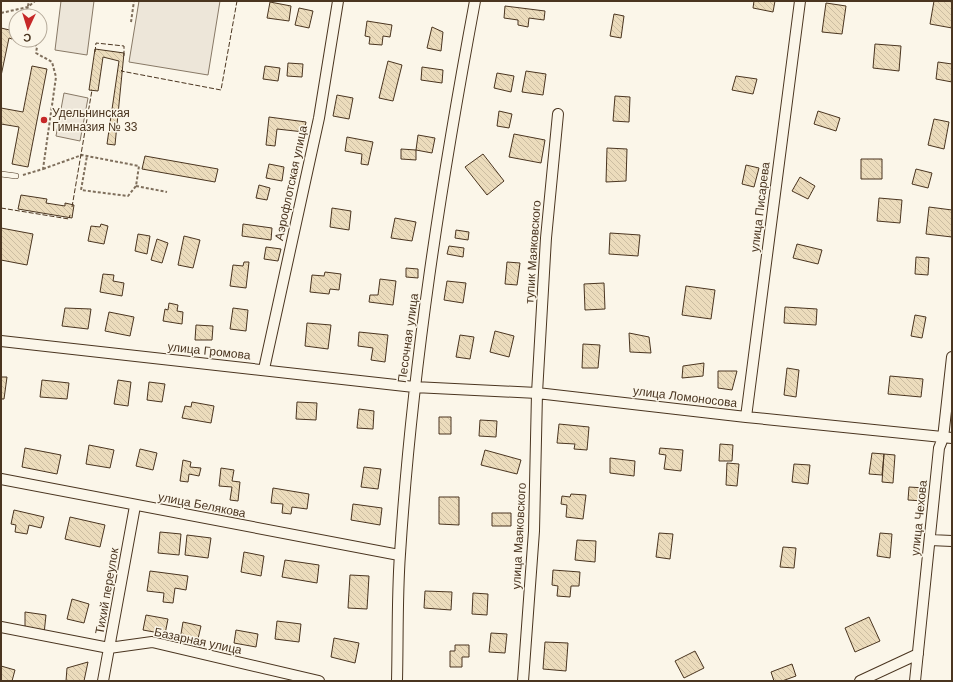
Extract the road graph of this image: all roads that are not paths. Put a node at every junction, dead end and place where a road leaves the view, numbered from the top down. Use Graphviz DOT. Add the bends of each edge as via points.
graph roads {
  1 [pos="338,1"];
  2 [pos="476,1"];
  3 [pos="800,1"];
  4 [pos="558,114"];
  5 [pos="1,174"];
  6 [pos="16,176"];
  7 [pos="1,341"];
  8 [pos="952,358"];
  9 [pos="264,369"];
  10 [pos="414,386"];
  11 [pos="537,393"];
  12 [pos="746,417"];
  13 [pos="947,438"];
  14 [pos="1,479"];
  15 [pos="136,506"];
  16 [pos="930,540"];
  17 [pos="952,541"];
  18 [pos="400,555"];
  19 [pos="1,627"];
  20 [pos="109,648"];
  21 [pos="918,654"];
  22 [pos="103,681"];
  23 [pos="319,681"];
  24 [pos="397,681"];
  25 [pos="523,681"];
  26 [pos="860,681"];
  27 [pos="915,681"];
  1 -- 9 [label="street, Аэрофлотская улица" via="319,118"];
  2 -- 10 [label="street, Песочная улица" via="455,109"];
  3 -- 12 [label="street, улица Писарева"];
  4 -- 11 [label="street, тупик Маяковского" via="546,238"];
  5 -- 6 [label="lane"];
  7 -- 9 [label="street, улица Громова"];
  8 -- 13 [label="street, улица Чехова"];
  9 -- 10 [label="street, улица Громова"];
  10 -- 11 [label="street, улица Ломоносова"];
  10 -- 18 [label="street, Песочная улица"];
  11 -- 12 [label="street, улица Ломоносова"];
  11 -- 25 [label="street, улица Маяковского" via="534,531"];
  12 -- 13 [label="street, улица Ломоносова"];
  13 -- 16 [label="street, улица Чехова" via="939,448"];
  14 -- 15 [label="street, улица Белякова"];
  15 -- 18 [label="street, улица Белякова"];
  15 -- 20 [label="street, Тихий переулок"];
  16 -- 17 [label="street"];
  16 -- 21 [label="street, улица Чехова"];
  18 -- 24 [label="street, Песочная улица"];
  19 -- 20 [label="street, Базарная улица"];
  20 -- 22 [label="street, Тихий переулок"];
  20 -- 23 [label="street, Базарная улица" via="152,642"];
  21 -- 26 [label="street"];
  21 -- 27 [label="street, улица Чехова"];
}
